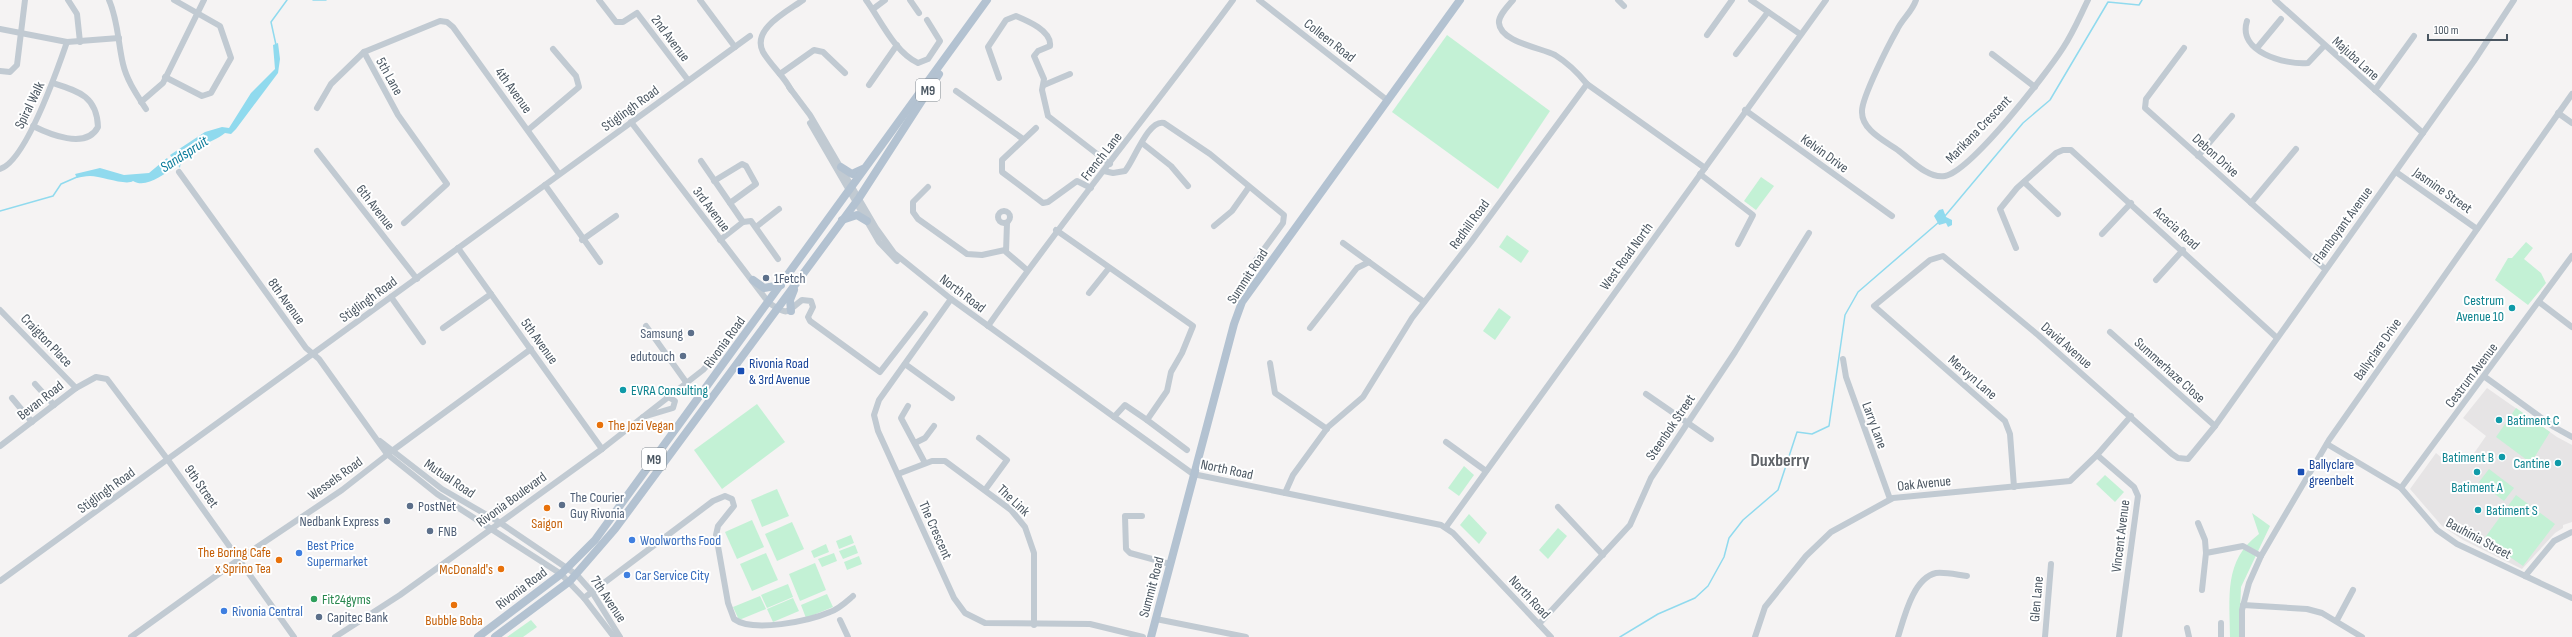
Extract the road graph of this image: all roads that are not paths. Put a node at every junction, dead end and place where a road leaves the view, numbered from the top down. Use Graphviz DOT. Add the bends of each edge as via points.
graph roads {
  1 [pos="26,0"];
  2 [pos="68,0"];
  3 [pos="109,0"];
  4 [pos="174,0"];
  5 [pos="204,0"];
  6 [pos="600,0"];
  7 [pos="700,0"];
  8 [pos="803,0"];
  9 [pos="866,0"];
  10 [pos="885,0"];
  11 [pos="910,0"];
  12 [pos="987,0"];
  13 [pos="1233,0"];
  14 [pos="1259,0"];
  15 [pos="1460,0"];
  16 [pos="1513,0"];
  17 [pos="1618,0"];
  18 [pos="1732,0"];
  19 [pos="1751,0"];
  20 [pos="1826,0"];
  21 [pos="1916,0"];
  22 [pos="2088,0"];
  23 [pos="2275,0"];
  24 [pos="2514,0"];
  25 [pos="1624,6"];
  26 [pos="873,9"];
  27 [pos="198,12"];
  28 [pos="1768,12"];
  29 [pos="919,13"];
  30 [pos="2281,19"];
  31 [pos="927,20"];
  32 [pos="2248,21"];
  33 [pos="448,22"];
  34 [pos="0,29"];
  35 [pos="21,33"];
  36 [pos="1800,34"];
  37 [pos="961,35"];
  38 [pos="1707,35"];
  39 [pos="750,36"];
  40 [pos="2414,36"];
  41 [pos="119,38"];
  42 [pos="67,42"];
  43 [pos="80,42"];
  44 [pos="897,45"];
  45 [pos="735,46"];
  46 [pos="2324,46"];
  47 [pos="2184,48"];
  48 [pos="2257,48"];
  49 [pos="553,49"];
  50 [pos="364,52"];
  51 [pos="1736,54"];
  52 [pos="1992,54"];
  53 [pos="0,71"];
  54 [pos="845,73"];
  55 [pos="780,74"];
  56 [pos="1070,74"];
  57 [pos="166,77"];
  58 [pos="999,78"];
  59 [pos="688,80"];
  60 [pos="53,83"];
  61 [pos="868,84"];
  62 [pos="1587,84"];
  63 [pos="1044,85"];
  64 [pos="789,87"];
  65 [pos="2035,87"];
  66 [pos="2374,90"];
  67 [pos="956,91"];
  68 [pos="2572,94"];
  69 [pos="1388,100"];
  70 [pos="141,102"];
  71 [pos="317,108"];
  72 [pos="146,109"];
  73 [pos="1745,110"];
  74 [pos="2558,113"];
  75 [pos="2232,116"];
  76 [pos="631,122"];
  77 [pos="2572,123"];
  78 [pos="33,126"];
  79 [pos="1036,128"];
  80 [pos="528,130"];
  81 [pos="2423,133"];
  82 [pos="1023,139"];
  83 [pos="1142,143"];
  84 [pos="2296,149"];
  85 [pos="317,151"];
  86 [pos="2198,156"];
  87 [pos="701,161"];
  88 [pos="1110,164"];
  89 [pos="841,167"];
  90 [pos="866,167"];
  91 [pos="1705,168"];
  92 [pos="0,169"];
  93 [pos="1104,171"];
  94 [pos="179,172"];
  95 [pos="2396,172"];
  96 [pos="559,174"];
  97 [pos="1700,174"];
  98 [pos="714,181"];
  99 [pos="2024,182"];
  100 [pos="545,185"];
  101 [pos="1188,186"];
  102 [pos="928,187"];
  103 [pos="1249,187"];
  104 [pos="1091,188"];
  105 [pos="850,189"];
  106 [pos="857,200"];
  107 [pos="730,203"];
  108 [pos="2131,203"];
  109 [pos="2251,203"];
  110 [pos="779,209"];
  111 [pos="2058,214"];
  112 [pos="616,216"];
  113 [pos="1892,216"];
  114 [pos="841,221"];
  115 [pos="867,221"];
  116 [pos="743,222"];
  117 [pos="404,223"];
  118 [pos="1007,223"];
  119 [pos="1214,226"];
  120 [pos="756,227"];
  121 [pos="2477,229"];
  122 [pos="1056,230"];
  123 [pos="1809,233"];
  124 [pos="2102,234"];
  125 [pos="582,240"];
  126 [pos="720,240"];
  127 [pos="1343,243"];
  128 [pos="1738,244"];
  129 [pos="458,248"];
  130 [pos="2016,248"];
  131 [pos="1005,250"];
  132 [pos="2183,250"];
  133 [pos="2572,256"];
  134 [pos="778,259"];
  135 [pos="811,260"];
  136 [pos="1256,260"];
  137 [pos="1930,260"];
  138 [pos="600,262"];
  139 [pos="1369,262"];
  140 [pos="1109,268"];
  141 [pos="2325,268"];
  142 [pos="912,270"];
  143 [pos="1027,270"];
  144 [pos="417,279"];
  145 [pos="752,280"];
  146 [pos="2156,280"];
  147 [pos="781,285"];
  148 [pos="1089,293"];
  149 [pos="491,294"];
  150 [pos="392,297"];
  151 [pos="951,300"];
  152 [pos="1424,302"];
  153 [pos="2539,302"];
  154 [pos="769,303"];
  155 [pos="777,308"];
  156 [pos="0,310"];
  157 [pos="791,311"];
  158 [pos="925,314"];
  159 [pos="646,326"];
  160 [pos="988,326"];
  161 [pos="2572,326"];
  162 [pos="442,328"];
  163 [pos="1310,328"];
  164 [pos="2110,332"];
  165 [pos="2276,337"];
  166 [pos="423,342"];
  167 [pos="531,349"];
  168 [pos="313,354"];
  169 [pos="713,359"];
  170 [pos="1843,359"];
  171 [pos="1270,363"];
  172 [pos="905,364"];
  173 [pos="2485,377"];
  174 [pos="686,382"];
  175 [pos="35,384"];
  176 [pos="76,388"];
  177 [pos="1646,394"];
  178 [pos="667,396"];
  179 [pos="12,398"];
  180 [pos="952,398"];
  181 [pos="54,405"];
  182 [pos="908,406"];
  183 [pos="2131,416"];
  184 [pos="1114,417"];
  185 [pos="641,418"];
  186 [pos="1147,420"];
  187 [pos="32,422"];
  188 [pos="1688,422"];
  189 [pos="934,426"];
  190 [pos="2214,426"];
  191 [pos="1327,429"];
  192 [pos="2572,437"];
  193 [pos="979,438"];
  194 [pos="1711,439"];
  195 [pos="1446,442"];
  196 [pos="915,443"];
  197 [pos="2327,444"];
  198 [pos="0,446"];
  199 [pos="602,448"];
  200 [pos="1187,450"];
  201 [pos="389,453"];
  202 [pos="2097,455"];
  203 [pos="168,460"];
  204 [pos="2185,460"];
  205 [pos="925,463"];
  206 [pos="1486,471"];
  207 [pos="898,474"];
  208 [pos="1193,474"];
  209 [pos="2014,487"];
  210 [pos="2401,488"];
  211 [pos="985,490"];
  212 [pos="439,492"];
  213 [pos="1286,493"];
  214 [pos="1890,499"];
  215 [pos="1558,507"];
  216 [pos="1142,516"];
  217 [pos="499,522"];
  218 [pos="2198,523"];
  219 [pos="1446,527"];
  220 [pos="492,528"];
  221 [pos="2572,532"];
  222 [pos="2206,552"];
  223 [pos="1603,555"];
  224 [pos="2261,556"];
  225 [pos="238,560"];
  226 [pos="1170,564"];
  227 [pos="2051,564"];
  228 [pos="568,568"];
  229 [pos="562,574"];
  230 [pos="577,575"];
  231 [pos="1967,576"];
  232 [pos="2525,576"];
  233 [pos="0,581"];
  234 [pos="570,581"];
  235 [pos="2202,590"];
  236 [pos="2353,590"];
  237 [pos="592,592"];
  238 [pos="853,596"];
  239 [pos="584,598"];
  240 [pos="2572,598"];
  241 [pos="2243,605"];
  242 [pos="1156,619"];
  243 [pos="840,620"];
  244 [pos="2337,620"];
  245 [pos="1539,624"];
  246 [pos="2221,624"];
  247 [pos="1034,625"];
  248 [pos="2187,628"];
  249 [pos="131,637"];
  250 [pos="294,637"];
  251 [pos="335,637"];
  252 [pos="478,637"];
  253 [pos="496,637"];
  254 [pos="614,637"];
  255 [pos="620,637"];
  256 [pos="848,637"];
  257 [pos="1143,637"];
  258 [pos="1151,637"];
  259 [pos="1246,637"];
  260 [pos="1551,637"];
  261 [pos="1756,637"];
  262 [pos="1898,637"];
  263 [pos="2045,637"];
  264 [pos="2119,637"];
  265 [pos="2189,637"];
  266 [pos="2221,637"];
  267 [pos="2242,637"];
  268 [pos="2362,637"];
  1 -- 35 [label="street"];
  2 -- 43 [label="street" via="77,14"];
  3 -- 41 [label="street"];
  4 -- 27 [label="street"];
  5 -- 27 [label="street"];
  6 -- 59 [label="street, 2nd Avenue" via="616,22 623,22 637,13"];
  7 -- 45 [label="street"];
  8 -- 55 [label="street, North Road" via="765,29 760,40 763,52"];
  9 -- 26 [label="street"];
  10 -- 26 [label="street"];
  11 -- 29 [label="street"];
  12 -- 37 [label="main road, Rivonia Road / M9"];
  13 -- 88 [label="street, French Lane"];
  14 -- 69 [label="street, Colleen Road"];
  15 -- 69 [label="main road, Summit Road"];
  16 -- 62 [label="street" via="1500,18 1499,24 1503,31 1521,44 1555,55 1575,69"];
  17 -- 25 [label="street"];
  18 -- 38 [label="street"];
  19 -- 28 [label="street"];
  20 -- 36 [label="street, West Road North"];
  21 -- 65 [label="street, Marikana Crescent" via="1912,10 1897,29 1862,111 1864,122 1871,131 1924,170 1935,176 1955,172 1987,142"];
  22 -- 65 [label="street, Marikana Crescent" via="2063,48"];
  23 -- 46 [label="street, Majuba Lane"];
  24 -- 81 [label="street, Flamboyant Avenue"];
  26 -- 44 [label="street"];
  27 -- 57 [label="street"];
  27 -- 57 [label="street" via="217,23 222,29 231,54 230,64 210,94 204,97"];
  28 -- 36 [label="street"];
  28 -- 51 [label="street"];
  30 -- 48 [label="street"];
  31 -- 44 [label="street" via="940,39 923,62 918,63 908,57"];
  32 -- 48 [label="street" via="2246,34"];
  33 -- 50 [label="street, 5th Lane" via="440,21"];
  33 -- 80 [label="street, 4th Avenue"];
  34 -- 35 [label="street"];
  35 -- 42 [label="street"];
  35 -- 53 [label="street" via="16,68 8,73"];
  36 -- 73 [label="street, West Road North"];
  37 -- 90 [label="main road, Rivonia Road / M9"];
  37 -- 106 [label="main road, Rivonia Road / M9"];
  39 -- 45 [label="street, Stiglingh Road"];
  40 -- 66 [label="street"];
  41 -- 43 [label="street"];
  41 -- 70 [label="street" via="125,71"];
  42 -- 43 [label="street"];
  42 -- 60 [label="street, Spiral Walk"];
  44 -- 61 [label="street"];
  45 -- 59 [label="street, Stiglingh Road"];
  46 -- 48 [label="street" via="2310,61 2304,63 2275,60"];
  46 -- 66 [label="street, Majuba Lane"];
  47 -- 86 [label="street, Debon Drive" via="2146,99 2145,107"];
  49 -- 80 [label="street" via="576,76 579,88"];
  50 -- 71 [label="street" via="331,84"];
  50 -- 117 [label="street, 5th Lane" via="398,115 447,184"];
  52 -- 65 [label="street"];
  54 -- 55 [label="street" via="823,52 814,50"];
  55 -- 64 [label="street, North Road"];
  56 -- 63 [label="street"];
  57 -- 70 [label="street" via="153,93"];
  58 -- 63 [label="street" via="988,47 1006,20 1016,16 1039,28 1050,39 1050,46 1038,51 1034,56"];
  59 -- 76 [label="street, Stiglingh Road"];
  60 -- 78 [label="street, Spiral Walk"];
  60 -- 78 [label="street" via="86,95 96,116 98,129 83,138 72,138 56,136"];
  62 -- 91 [label="street"];
  62 -- 152 [label="street, Redhill Road"];
  63 -- 88 [label="street" via="1042,90 1048,116"];
  64 -- 89 [label="street, North Road" via="797,94"];
  64 -- 105 [label="street, North Road"];
  66 -- 81 [label="street, Majuba Lane"];
  67 -- 82 [label="street"];
  68 -- 74 [label="street, Ballyclare Drive"];
  69 -- 208 [label="main road, Summit Road" via="1242,302"];
  70 -- 72 [label="street"];
  73 -- 91 [label="street, West Road North"];
  73 -- 113 [label="street, Kelvin Drive"];
  74 -- 77 [label="street"];
  74 -- 121 [label="street, Ballyclare Drive"];
  75 -- 86 [label="street"];
  76 -- 96 [label="street, Stiglingh Road"];
  76 -- 126 [label="street, 3rd Avenue"];
  78 -- 92 [label="street, Spiral Walk" via="10,164"];
  79 -- 82 [label="street"];
  80 -- 96 [label="street, 4th Avenue"];
  81 -- 95 [label="street, Flamboyant Avenue"];
  82 -- 104 [label="street" via="1002,160 1001,168 1006,177 1040,202 1048,202 1077,181"];
  83 -- 93 [label="street" via="1125,172"];
  83 -- 101 [label="street" via="1171,166"];
  83 -- 103 [label="street" via="1152,127 1159,122 1164,123 1210,154"];
  84 -- 109 [label="street"];
  85 -- 144 [label="street, 6th Avenue"];
  86 -- 109 [label="street, Debon Drive"];
  87 -- 98 [label="street"];
  88 -- 93 [label="street, French Lane"];
  89 -- 90 [label="main road" via="852,174"];
  89 -- 105 [label="street, North Road"];
  90 -- 105 [label="main road, Rivonia Road / M9"];
  91 -- 97 [label="street, West Road North"];
  93 -- 104 [label="street, French Lane"];
  94 -- 168 [label="street, 8th Avenue" via="288,324"];
  95 -- 121 [label="street, Jasmine Street"];
  95 -- 141 [label="street, Flamboyant Avenue"];
  96 -- 100 [label="street, Stiglingh Road"];
  97 -- 128 [label="street" via="1753,215"];
  97 -- 206 [label="street, West Road North"];
  98 -- 107 [label="street"];
  98 -- 107 [label="street" via="737,165 746,166 756,184"];
  99 -- 108 [label="street, Acacia Road" via="2056,153 2072,150"];
  99 -- 111 [label="street"];
  99 -- 130 [label="street" via="2000,209"];
  100 -- 125 [label="street"];
  100 -- 129 [label="street, Stiglingh Road"];
  102 -- 131 [label="street" via="913,202 913,212 918,219 967,254 982,255"];
  103 -- 119 [label="street" via="1232,211"];
  103 -- 136 [label="street" via="1281,212 1285,219"];
  104 -- 122 [label="street, French Lane"];
  105 -- 106 [label="street, North Road"];
  105 -- 147 [label="main road, Rivonia Road / M9"];
  106 -- 114 [label="main road, Rivonia Road / M9"];
  106 -- 115 [label="street, North Road"];
  106 -- 142 [label="street, North Road" via="883,240"];
  107 -- 116 [label="street"];
  108 -- 124 [label="street"];
  108 -- 132 [label="street, Acacia Road"];
  109 -- 141 [label="street, Debon Drive"];
  110 -- 120 [label="street"];
  112 -- 125 [label="street"];
  114 -- 115 [label="main road" via="857,216"];
  114 -- 135 [label="main road, Rivonia Road / M9"];
  115 -- 142 [label="street, North Road" via="886,252"];
  116 -- 120 [label="street" via="751,221"];
  116 -- 126 [label="street"];
  118 -- 131 [label="street"];
  120 -- 134 [label="street"];
  121 -- 197 [label="street, Ballyclare Drive"];
  122 -- 140 [label="street"];
  122 -- 143 [label="street, French Lane"];
  123 -- 188 [label="street, Steenbok Street"];
  125 -- 138 [label="street"];
  126 -- 145 [label="street, 3rd Avenue"];
  127 -- 139 [label="street"];
  129 -- 144 [label="street, Stiglingh Road"];
  129 -- 149 [label="street, 5th Avenue"];
  131 -- 143 [label="street"];
  132 -- 146 [label="street"];
  132 -- 165 [label="street, Acacia Road"];
  133 -- 153 [label="street, Cestrum Avenue"];
  135 -- 155 [label="main road, Rivonia Road / M9"];
  135 -- 157 [label="main road" via="809,270 791,296"];
  137 -- 183 [label="street, David Avenue" via="1945,257"];
  137 -- 209 [label="street, Mervyn Lane" via="1874,306 2005,421 2010,434"];
  139 -- 152 [label="street"];
  139 -- 163 [label="street" via="1357,268"];
  140 -- 148 [label="street"];
  140 -- 186 [label="street" via="1193,326 1181,356 1171,372 1167,391"];
  141 -- 165 [label="street, Flamboyant Avenue"];
  142 -- 151 [label="street, North Road"];
  143 -- 160 [label="street, French Lane"];
  144 -- 150 [label="street, Stiglingh Road"];
  145 -- 147 [label="main road" via="764,288"];
  145 -- 154 [label="street, 3rd Avenue"];
  147 -- 154 [label="main road, Rivonia Road / M9"];
  149 -- 162 [label="street"];
  149 -- 167 [label="street, 5th Avenue"];
  150 -- 166 [label="street"];
  150 -- 168 [label="street, Stiglingh Road"];
  151 -- 160 [label="street, North Road"];
  151 -- 172 [label="street, The Crescent"];
  152 -- 191 [label="street, Redhill Road" via="1397,340 1363,397"];
  153 -- 161 [label="street"];
  153 -- 173 [label="street, Cestrum Avenue"];
  154 -- 155 [label="street, 3rd Avenue"];
  154 -- 228 [label="main road, Rivonia Road / M9" via="595,540"];
  155 -- 157 [label="street, 3rd Avenue" via="786,312"];
  155 -- 230 [label="main road, Rivonia Road / M9" via="615,529"];
  156 -- 176 [label="street, Craigton Place"];
  157 -- 158 [label="street" via="802,300 811,301 813,307 808,317 810,321 880,372"];
  159 -- 174 [label="street"];
  160 -- 184 [label="street, North Road"];
  164 -- 190 [label="street, Summerhaze Close"];
  165 -- 190 [label="street, Flamboyant Avenue"];
  167 -- 199 [label="street, 5th Avenue"];
  167 -- 201 [label="street, Wessels Road"];
  168 -- 201 [label="street, 8th Avenue"];
  168 -- 203 [label="street, Stiglingh Road"];
  169 -- 174 [label="street, Rivonia Boulevard"];
  170 -- 214 [label="street, Larry Lane" via="1846,377"];
  171 -- 191 [label="street" via="1275,393"];
  172 -- 180 [label="street"];
  172 -- 207 [label="street, The Crescent" via="877,403 874,415 878,431"];
  173 -- 192 [label="street"];
  173 -- 210 [label="street, Cestrum Avenue"];
  174 -- 178 [label="street, Rivonia Boulevard"];
  175 -- 181 [label="street"];
  176 -- 181 [label="street, Bevan Road"];
  176 -- 203 [label="street, 9th Street" via="96,377 107,379"];
  177 -- 188 [label="street"];
  178 -- 185 [label="street, Rivonia Boulevard"];
  178 -- 185 [label="street, Rivonia Boulevard" via="675,401 673,408"];
  179 -- 187 [label="street"];
  181 -- 187 [label="street, Bevan Road"];
  182 -- 196 [label="street" via="900,417"];
  183 -- 202 [label="street, Oak Avenue"];
  183 -- 204 [label="street, David Avenue" via="2178,458"];
  184 -- 186 [label="street" via="1125,405"];
  184 -- 208 [label="street, North Road"];
  185 -- 199 [label="street, Rivonia Boulevard"];
  186 -- 200 [label="street"];
  187 -- 198 [label="street, Bevan Road"];
  188 -- 194 [label="street"];
  188 -- 223 [label="street, Steenbok Street" via="1651,478 1630,525"];
  189 -- 196 [label="street" via="925,438"];
  190 -- 204 [label="street, Flamboyant Avenue" via="2194,454"];
  191 -- 213 [label="street, Redhill Road" via="1293,475"];
  193 -- 211 [label="street" via="1007,460"];
  195 -- 206 [label="street"];
  196 -- 205 [label="street"];
  197 -- 210 [label="street, Bauhinia Street"];
  197 -- 224 [label="street, Ballyclare Drive"];
  199 -- 217 [label="street, Rivonia Boulevard"];
  201 -- 212 [label="street, Mutual Road"];
  201 -- 225 [label="street, Wessels Road" via="342,490"];
  202 -- 209 [label="street, Oak Avenue" via="2070,481"];
  202 -- 264 [label="street, Vincent Avenue" via="2134,488 2138,496"];
  203 -- 225 [label="street, 9th Street"];
  203 -- 233 [label="street, Stiglingh Road"];
  205 -- 207 [label="street, The Link"];
  205 -- 211 [label="street, The Link" via="936,460 945,462"];
  206 -- 219 [label="street, West Road North"];
  207 -- 247 [label="street, The Crescent" via="954,598 965,613 985,623"];
  208 -- 213 [label="street, North Road"];
  208 -- 226 [label="main road, Summit Road"];
  209 -- 214 [label="street, Oak Avenue"];
  210 -- 232 [label="street, Bauhinia Street" via="2437,530 2457,544"];
  211 -- 247 [label="street, The Link" via="1017,515 1030,538 1034,553"];
  212 -- 217 [label="street, Mutual Road"];
  212 -- 220 [label="street, Mutual Road"];
  213 -- 219 [label="street, North Road"];
  214 -- 261 [label="street, Oak Avenue" via="1822,538 1765,607"];
  215 -- 223 [label="street"];
  216 -- 226 [label="street" via="1124,516 1126,549 1130,553"];
  217 -- 220 [label="street, Rivonia Boulevard"];
  217 -- 228 [label="street, Mutual Road"];
  218 -- 222 [label="street"];
  219 -- 245 [label="street, North Road"];
  220 -- 229 [label="street, Mutual Road"];
  220 -- 251 [label="street, Rivonia Boulevard" via="400,595"];
  221 -- 232 [label="street" via="2554,541"];
  222 -- 224 [label="street" via="2243,546"];
  222 -- 235 [label="street"];
  223 -- 245 [label="street, Steenbok Street"];
  224 -- 241 [label="street, Ballyclare Drive"];
  225 -- 249 [label="street, Wessels Road"];
  225 -- 250 [label="street, 9th Street"];
  226 -- 242 [label="main road, Summit Road"];
  227 -- 263 [label="street, Glen Lane"];
  228 -- 229 [label="main road, Rivonia Road / M9"];
  228 -- 230 [label="street, Mutual Road"];
  229 -- 234 [label="street, Mutual Road"];
  229 -- 252 [label="main road, Rivonia Road / M9"];
  230 -- 234 [label="main road, Rivonia Road / M9"];
  230 -- 237 [label="street, 7th Avenue"];
  231 -- 262 [label="street" via="1938,573 1928,577 1920,585 1910,603"];
  232 -- 240 [label="street, Bauhinia Street"];
  234 -- 239 [label="street, 7th Avenue"];
  234 -- 253 [label="main road, Rivonia Road / M9"];
  236 -- 244 [label="street"];
  237 -- 238 [label="street" via="713,501 728,496 734,506 718,526 716,535 728,603 734,619 746,624 790,623 832,612"];
  237 -- 239 [label="street"];
  237 -- 255 [label="street, 7th Avenue"];
  239 -- 254 [label="street, 7th Avenue"];
  241 -- 244 [label="street" via="2307,609"];
  241 -- 267 [label="street, Ballyclare Drive"];
  242 -- 258 [label="main road, Summit Road"];
  242 -- 259 [label="street"];
  243 -- 256 [label="street"];
  244 -- 268 [label="street"];
  245 -- 260 [label="street, North Road"];
  246 -- 266 [label="street"];
  247 -- 257 [label="street, The Crescent" via="1095,625"];
  248 -- 265 [label="street"];
}
